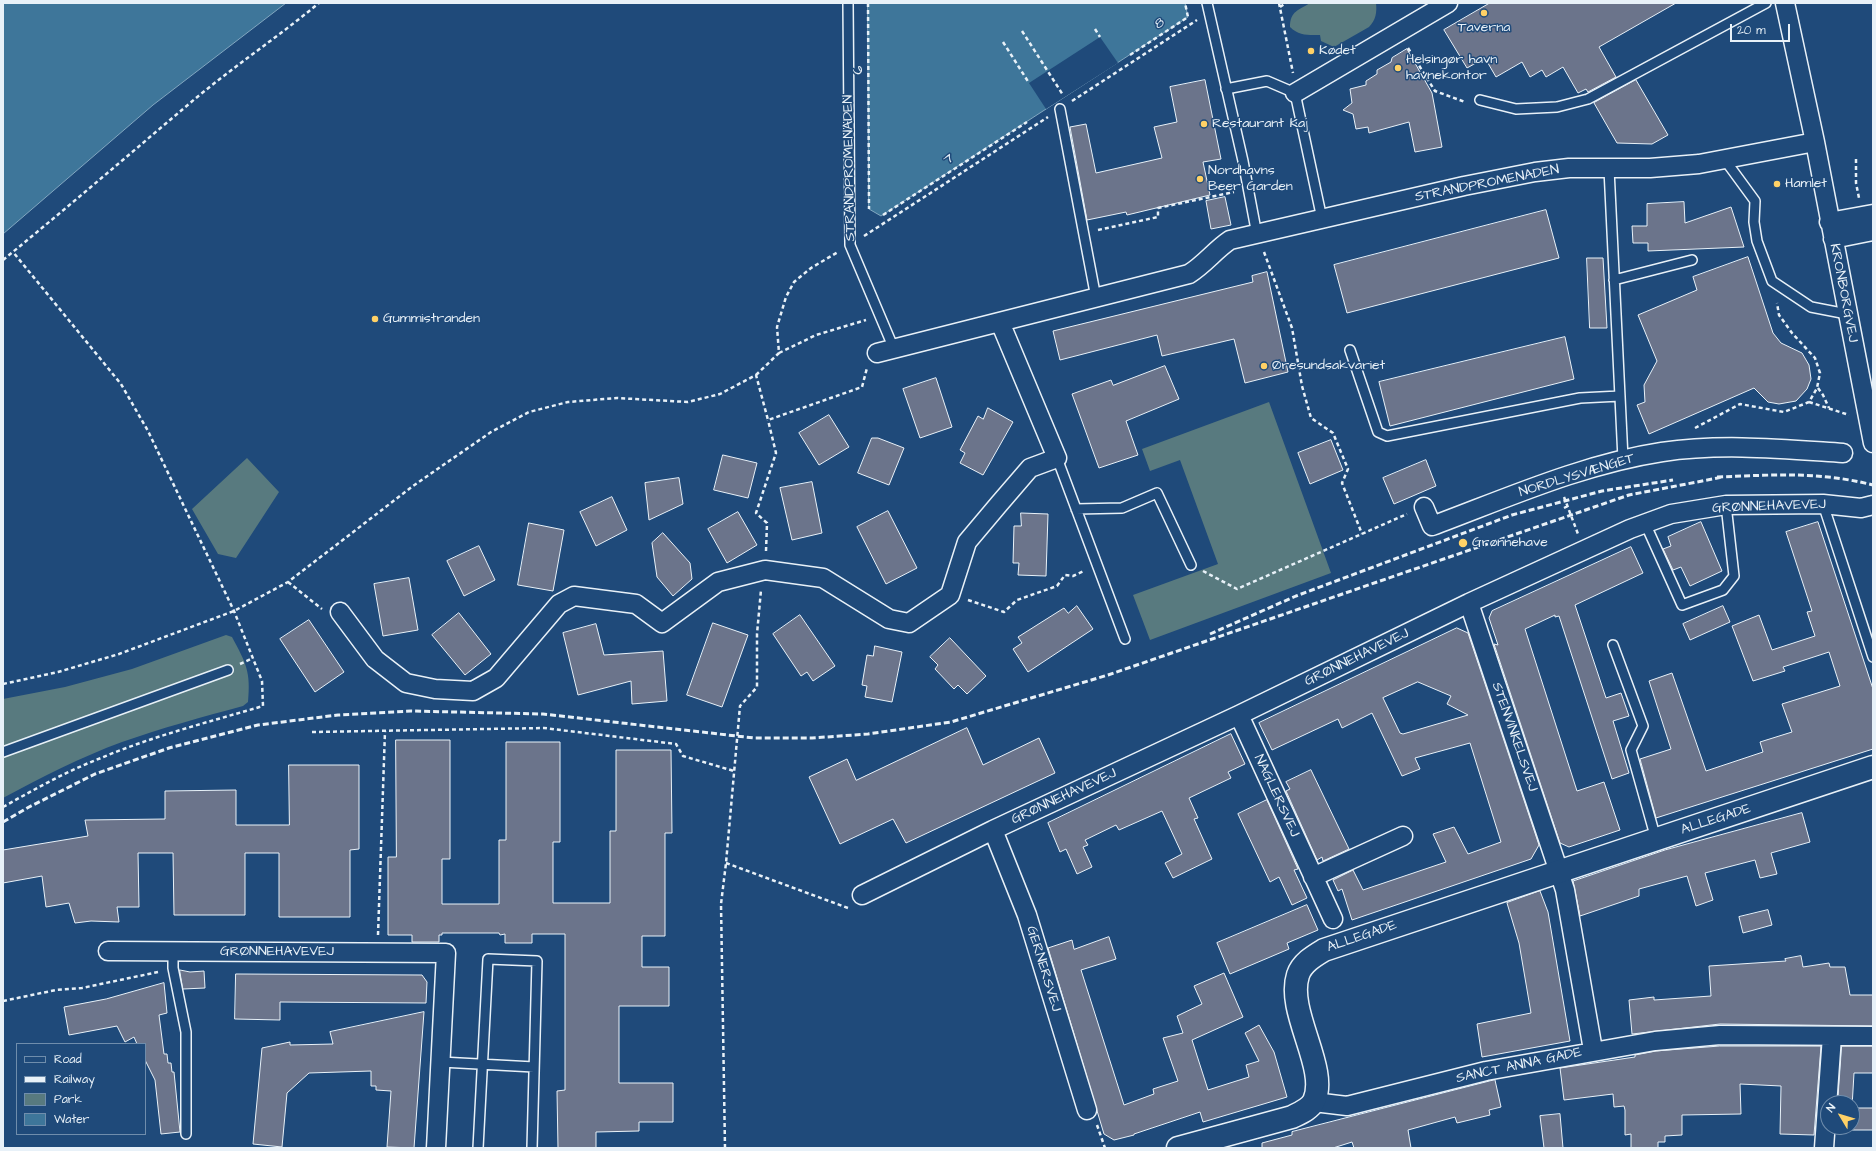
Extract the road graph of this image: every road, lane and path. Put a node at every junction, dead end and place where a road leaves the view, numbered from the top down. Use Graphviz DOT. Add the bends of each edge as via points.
graph roads {
  1 [pos="319,3"];
  2 [pos="848,3"];
  3 [pos="868,3"];
  4 [pos="1185,3"];
  5 [pos="1286,3"];
  6 [pos="1448,3"];
  7 [pos="1766,3"];
  8 [pos="1785,3"];
  9 [pos="1280,5"];
  10 [pos="1208,8"];
  11 [pos="1095,29"];
  12 [pos="1022,31"];
  13 [pos="1398,32"];
  14 [pos="1100,37"];
  15 [pos="1003,42"];
  16 [pos="1130,55"];
  17 [pos="1029,83"];
  18 [pos="1226,89"];
  19 [pos="1295,93"];
  20 [pos="1065,97"];
  21 [pos="1483,100"];
  22 [pos="1060,109"];
  23 [pos="1027,122"];
  24 [pos="1814,142"];
  25 [pos="1856,159"];
  26 [pos="1725,160"];
  27 [pos="1609,169"];
  28 [pos="1248,189"];
  29 [pos="869,209"];
  30 [pos="883,215"];
  31 [pos="1868,215"];
  32 [pos="1322,219"];
  33 [pos="1831,231"];
  34 [pos="1873,232"];
  35 [pos="1084,233"];
  36 [pos="1257,235"];
  37 [pos="850,245"];
  38 [pos="13,252"];
  39 [pos="3,260"];
  40 [pos="1692,260"];
  41 [pos="1614,280"];
  42 [pos="1772,281"];
  43 [pos="1096,298"];
  44 [pos="1847,314"];
  45 [pos="880,316"];
  46 [pos="1000,322"];
  47 [pos="1350,350"];
  48 [pos="886,351"];
  49 [pos="779,353"];
  50 [pos="756,375"];
  51 [pos="1817,388"];
  52 [pos="1620,396"];
  53 [pos="1809,402"];
  54 [pos="1829,409"];
  55 [pos="1871,418"];
  56 [pos="768,420"];
  57 [pos="1688,432"];
  58 [pos="1873,444"];
  59 [pos="1844,453"];
  60 [pos="1057,458"];
  61 [pos="1623,459"];
  62 [pos="1558,480"];
  63 [pos="1823,504"];
  64 [pos="1726,505"];
  65 [pos="1873,505"];
  66 [pos="1568,506"];
  67 [pos="1424,507"];
  68 [pos="1564,508"];
  69 [pos="1076,510"];
  70 [pos="1645,523"];
  71 [pos="1362,534"];
  72 [pos="1584,550"];
  73 [pos="1097,564"];
  74 [pos="1191,565"];
  75 [pos="765,570"];
  76 [pos="288,582"];
  77 [pos="950,595"];
  78 [pos="1469,603"];
  79 [pos="234,611"];
  80 [pos="340,612"];
  81 [pos="1125,639"];
  82 [pos="1613,646"];
  83 [pos="1873,657"];
  84 [pos="228,670"];
  85 [pos="3,684"];
  86 [pos="1239,715"];
  87 [pos="312,732"];
  88 [pos="385,732"];
  89 [pos="3,752"];
  90 [pos="1873,767"];
  91 [pos="734,771"];
  92 [pos="3,807"];
  93 [pos="993,830"];
  94 [pos="1403,836"];
  95 [pos="1656,839"];
  96 [pos="726,863"];
  97 [pos="1559,871"];
  98 [pos="1313,877"];
  99 [pos="862,895"];
  100 [pos="1333,919"];
  101 [pos="108,951"];
  102 [pos="377,953"];
  103 [pos="172,960"];
  104 [pos="3,1001"];
  105 [pos="1832,1036"];
  106 [pos="1873,1036"];
  107 [pos="1593,1050"];
  108 [pos="441,1062"];
  109 [pos="482,1064"];
  110 [pos="534,1067"];
  111 [pos="1314,1102"];
  112 [pos="1087,1110"];
  113 [pos="186,1134"];
  114 [pos="436,1148"];
  115 [pos="478,1148"];
  116 [pos="532,1148"];
  117 [pos="726,1148"];
  118 [pos="1105,1148"];
  119 [pos="1178,1148"];
  120 [pos="1824,1148"];
  1 -- 38 [label="path" via="197,97"];
  2 -- 37 [label="lane, STRANDPROMENADEN"];
  3 -- 29 [label="path, 6"];
  4 -- 16 [label="path, 8" via="1188,17"];
  5 -- 9 [label="path"];
  6 -- 13 [label="street"];
  7 -- 21 [label="lane" via="1588,99 1557,107 1516,109"];
  8 -- 24 [label="street, KRONBORGVEJ"];
  9 -- 19 [label="path"];
  10 -- 18 [label="lane"];
  10 -- 22 [label="path"];
  11 -- 14 [label="path"];
  12 -- 20 [label="path"];
  13 -- 19 [label="street"];
  13 -- 21 [label="path" via="1435,91 1476,106"];
  15 -- 17 [label="path"];
  18 -- 19 [label="lane" via="1267,81"];
  18 -- 28 [label="lane"];
  19 -- 32 [label="lane"];
  22 -- 35 [label="lane"];
  22 -- 37 [label="path"];
  23 -- 30 [label="path, 7"];
  24 -- 26 [label="street, STRANDPROMENADEN"];
  24 -- 33 [label="street, KRONBORGVEJ"];
  25 -- 31 [label="path" via="1856,183"];
  26 -- 27 [label="street, STRANDPROMENADEN" via="1692,165"];
  26 -- 42 [label="lane" via="1755,201 1754,222 1757,241"];
  27 -- 32 [label="street, STRANDPROMENADEN" via="1569,168 1535,172"];
  27 -- 41 [label="lane"];
  28 -- 35 [label="path" via="1158,208 1158,217"];
  28 -- 36 [label="lane"];
  31 -- 33 [label="street"];
  32 -- 36 [label="street, STRANDPROMENADEN"];
  33 -- 34 [label="street"];
  33 -- 44 [label="street, KRONBORGVEJ"];
  35 -- 43 [label="lane"];
  36 -- 43 [label="street, STRANDPROMENADEN" via="1230,240 1189,274"];
  36 -- 71 [label="path" via="1292,328 1302,386 1311,418 1333,433 1348,469 1342,483 1344,492"];
  37 -- 45 [label="lane, STRANDPROMENADEN"];
  37 -- 49 [label="path" via="811,268 794,282 786,297 777,327"];
  38 -- 39 [label="path"];
  38 -- 79 [label="path" via="121,384 148,431"];
  40 -- 41 [label="lane"];
  41 -- 52 [label="lane"];
  42 -- 44 [label="lane" via="1811,307"];
  42 -- 51 [label="path" via="1779,316 1815,358 1820,373"];
  43 -- 46 [label="street, STRANDPROMENADEN"];
  44 -- 55 [label="street, KRONBORGVEJ"];
  45 -- 48 [label="lane, STRANDPROMENADEN"];
  45 -- 49 [label="path" via="816,335"];
  46 -- 48 [label="street, STRANDPROMENADEN"];
  46 -- 60 [label="street"];
  47 -- 52 [label="lane" via="1378,432 1387,436 1580,398"];
  48 -- 56 [label="path" via="869,363 862,387"];
  49 -- 50 [label="path"];
  50 -- 56 [label="path"];
  50 -- 76 [label="path" via="720,394 688,402 617,398 568,402 529,412 491,432 420,481"];
  51 -- 53 [label="path"];
  51 -- 54 [label="path"];
  52 -- 61 [label="lane"];
  53 -- 54 [label="path"];
  53 -- 57 [label="path" via="1784,412 1740,404"];
  54 -- 55 [label="path"];
  55 -- 58 [label="street, KRONBORGVEJ"];
  56 -- 75 [label="path" via="776,453 756,513 767,523"];
  59 -- 61 [label="street, NORDLYSVÆNGET" via="1744,447 1664,452"];
  60 -- 69 [label="lane"];
  60 -- 77 [label="street" via="1030,468 968,542"];
  61 -- 62 [label="street, NORDLYSVÆNGET"];
  62 -- 66 [label="path"];
  62 -- 67 [label="street, NORDLYSVÆNGET" via="1432,526"];
  63 -- 64 [label="street, GRØNNEHAVEVEJ"];
  63 -- 65 [label="street, GRØNNEHAVEVEJ" via="1861,508"];
  63 -- 83 [label="lane"];
  64 -- 70 [label="street, GRØNNEHAVEVEJ" via="1671,514"];
  64 -- 70 [label="lane" via="1734,576 1723,590 1682,605"];
  66 -- 68 [label="path"];
  66 -- 72 [label="path"];
  67 -- 71 [label="path"];
  69 -- 73 [label="lane"];
  69 -- 74 [label="lane" via="1122,508 1156,493"];
  70 -- 72 [label="street, GRØNNEHAVEVEJ"];
  71 -- 74 [label="path" via="1238,589"];
  72 -- 78 [label="street, GRØNNEHAVEVEJ"];
  73 -- 77 [label="path" via="1073,576 1065,574 1057,586 1017,600 1004,612"];
  73 -- 81 [label="lane"];
  75 -- 77 [label="street" via="822,578 889,619 909,623"];
  75 -- 80 [label="street" via="718,582 662,623 636,604 574,596 559,604 496,678 473,691 436,689 406,683 375,658"];
  75 -- 91 [label="path" via="759,608 758,687 740,706"];
  76 -- 79 [label="path"];
  76 -- 80 [label="path" via="319,608"];
  78 -- 86 [label="street, GRØNNEHAVEVEJ"];
  78 -- 97 [label="street, STENVINKELSVEJ"];
  79 -- 85 [label="path" via="119,654 58,672"];
  79 -- 92 [label="path" via="262,681 263,706 173,732 101,758 42,785"];
  82 -- 95 [label="lane" via="1643,726 1631,750"];
  84 -- 89 [label="lane"];
  86 -- 93 [label="street, GRØNNEHAVEVEJ"];
  86 -- 98 [label="street, NAGLERSVEJ"];
  87 -- 88 [label="path"];
  88 -- 91 [label="path" via="544,728 676,744 683,756"];
  88 -- 102 [label="path"];
  90 -- 95 [label="main road, ALLEGADE"];
  91 -- 96 [label="path"];
  93 -- 99 [label="street, GRØNNEHAVEVEJ"];
  93 -- 112 [label="street, GERNERSVEJ" via="1027,915"];
  94 -- 98 [label="street"];
  95 -- 97 [label="main road, ALLEGADE"];
  96 -- 99 [label="path" via="857,912"];
  96 -- 117 [label="path" via="720,904"];
  97 -- 107 [label="street" via="1565,890"];
  97 -- 111 [label="main road, ALLEGADE" via="1324,950 1308,960 1298,974 1295,993 1318,1083"];
  98 -- 100 [label="street, NAGLERSVEJ"];
  101 -- 103 [label="street, GRØNNEHAVEVEJ"];
  102 -- 103 [label="street, GRØNNEHAVEVEJ"];
  102 -- 108 [label="street, GRØNNEHAVEVEJ" via="446,953"];
  103 -- 104 [label="path" via="82,988 56,990"];
  103 -- 113 [label="lane" via="186,1032"];
  105 -- 106 [label="street, SANCT ANNA GADE"];
  105 -- 107 [label="street, SANCT ANNA GADE" via="1720,1035"];
  105 -- 120 [label="street"];
  107 -- 111 [label="street, SANCT ANNA GADE" via="1486,1071 1347,1106"];
  108 -- 109 [label="lane"];
  108 -- 114 [label="street"];
  109 -- 110 [label="lane"];
  109 -- 110 [label="lane" via="488,959 537,961"];
  109 -- 115 [label="lane"];
  110 -- 116 [label="lane"];
  111 -- 119 [label="main road" via="1305,1111 1292,1117"];
  112 -- 118 [label="path" via="1094,1117"];
}
